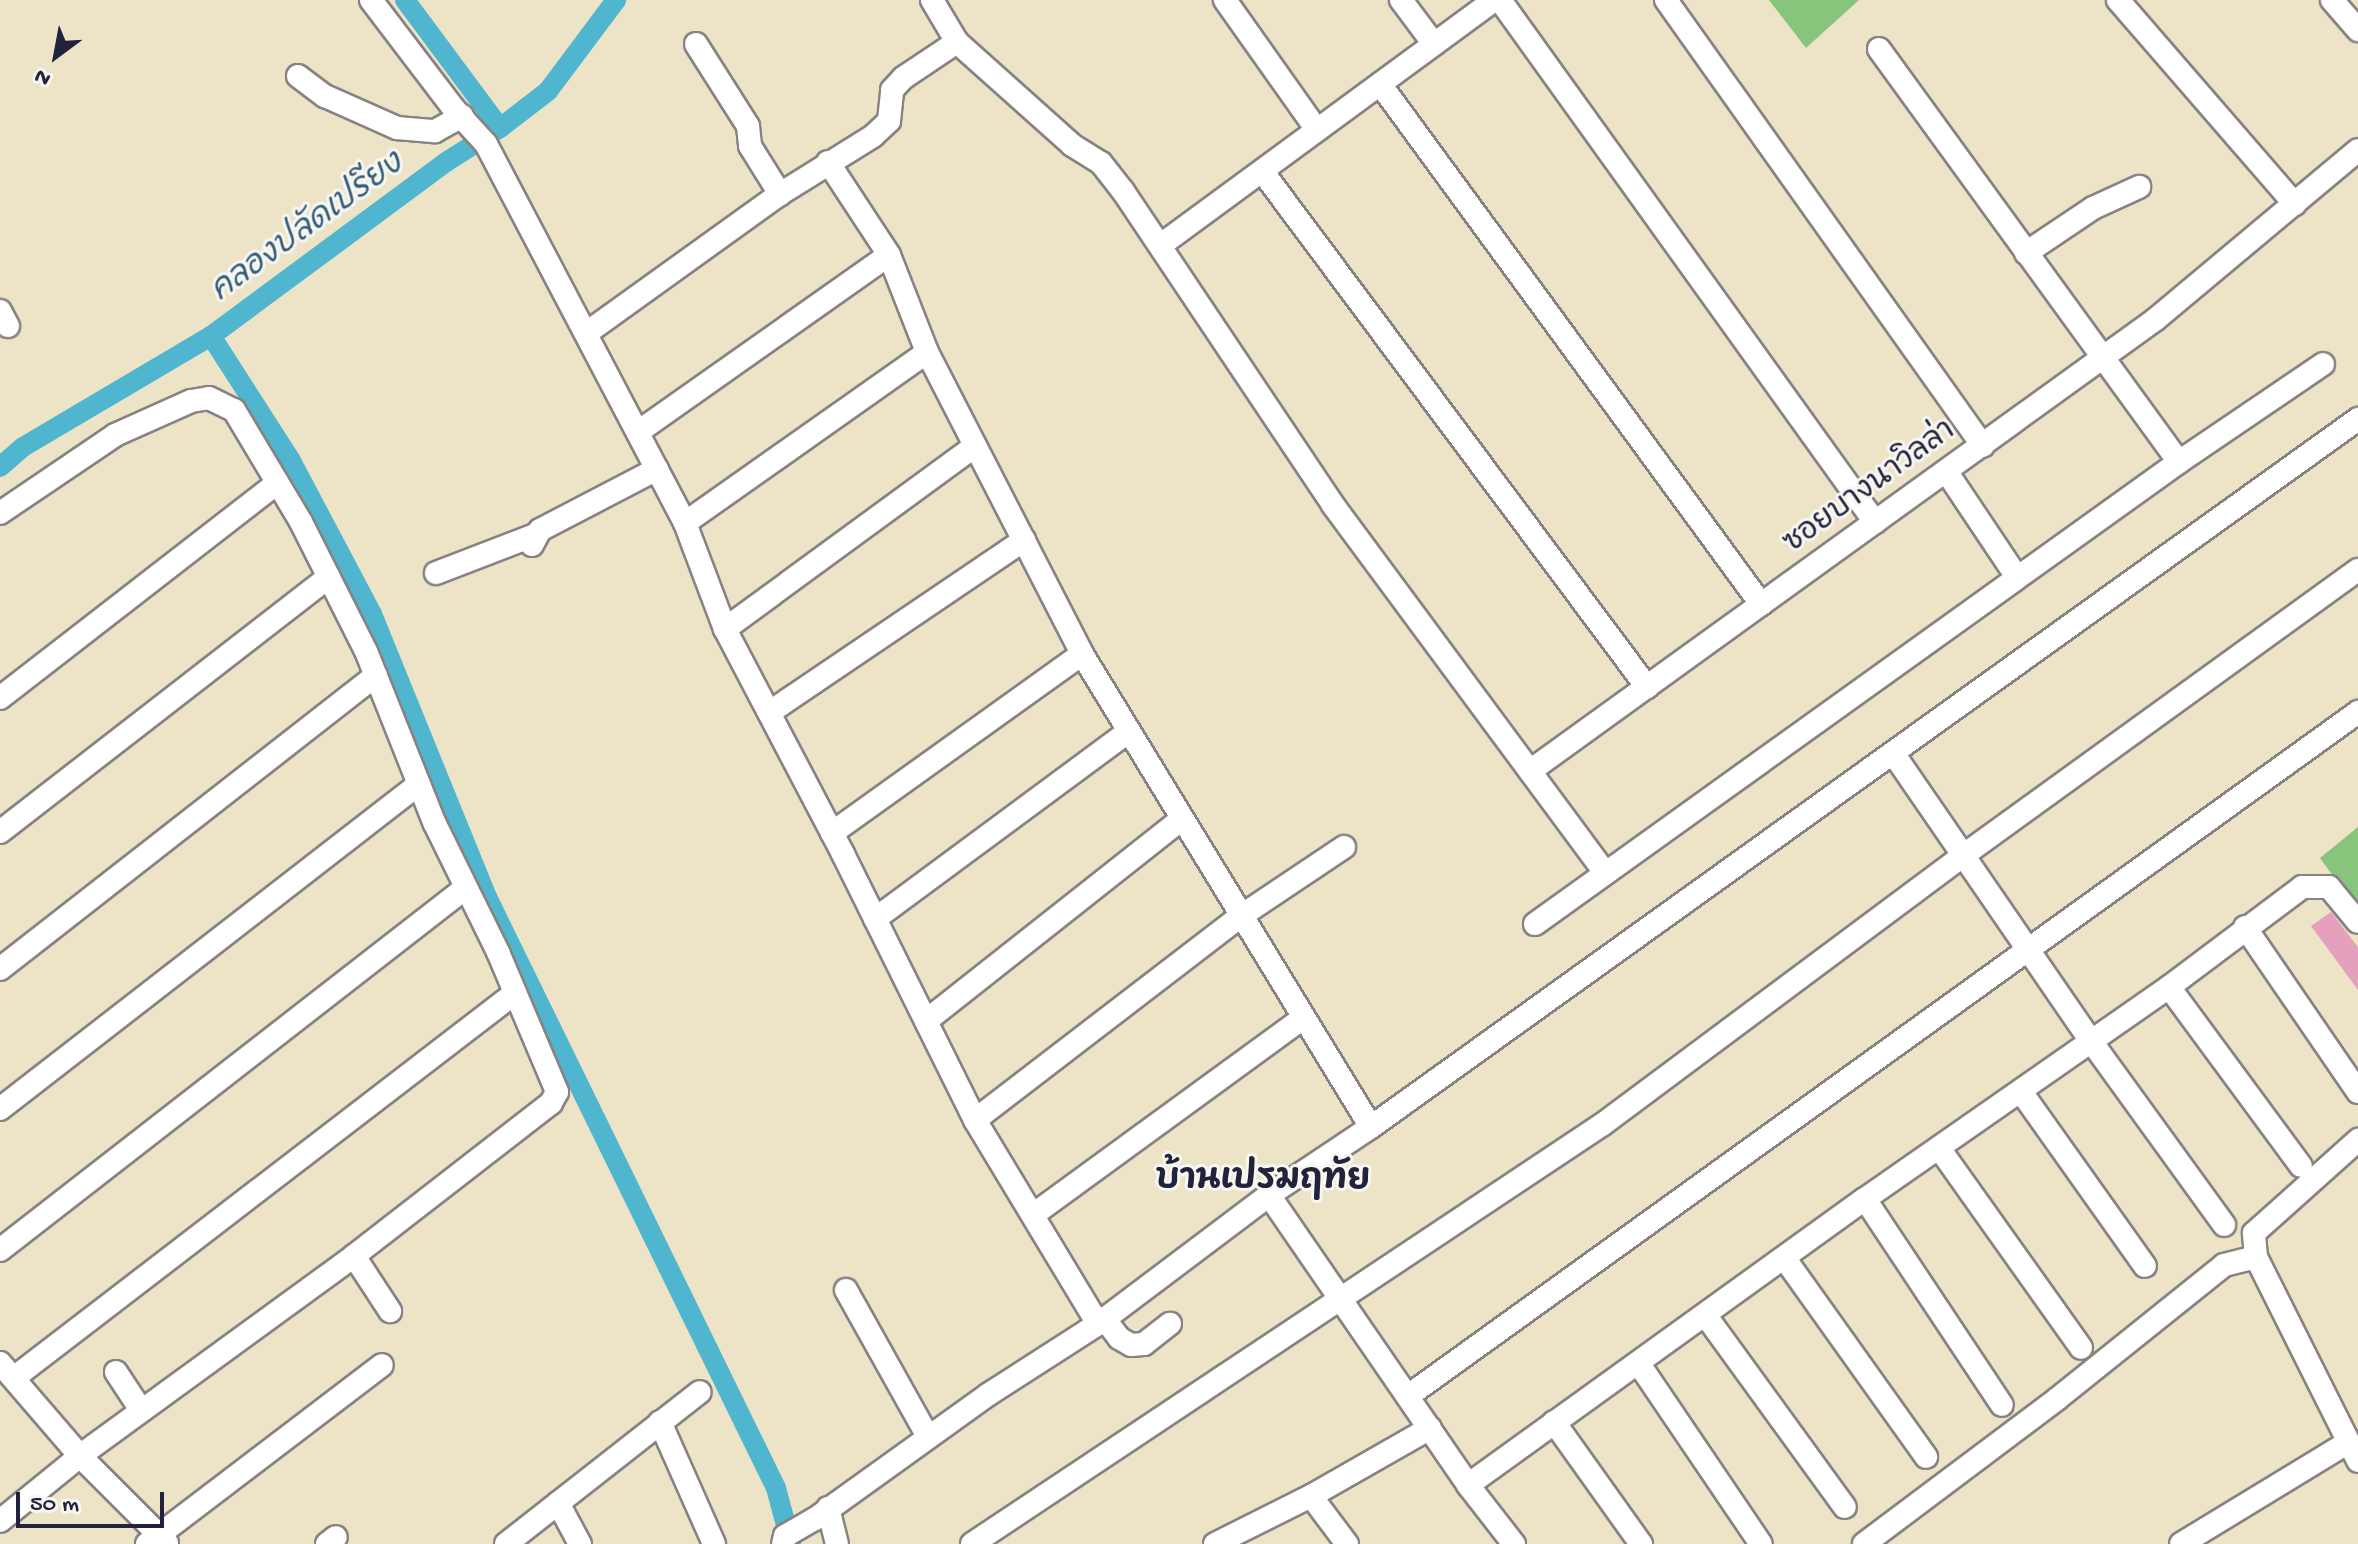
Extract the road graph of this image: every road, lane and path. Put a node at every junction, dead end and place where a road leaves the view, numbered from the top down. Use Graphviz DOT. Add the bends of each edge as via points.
graph roads {
  1 [pos="371,0"];
  2 [pos="932,0"];
  3 [pos="1225,0"];
  4 [pos="1401,0"];
  5 [pos="1494,0"];
  6 [pos="1500,0"];
  7 [pos="1666,0"];
  8 [pos="2118,0"];
  9 [pos="2332,0"];
  10 [pos="2358,30"];
  11 [pos="957,42"];
  12 [pos="696,44"];
  13 [pos="1434,44"];
  14 [pos="1879,49"];
  15 [pos="298,76"];
  16 [pos="1380,84"];
  17 [pos="474,129"];
  18 [pos="1317,130"];
  19 [pos="2358,150"];
  20 [pos="828,162"];
  21 [pos="1262,171"];
  22 [pos="2139,187"];
  23 [pos="780,194"];
  24 [pos="2295,204"];
  25 [pos="1162,244"];
  26 [pos="2026,253"];
  27 [pos="889,255"];
  28 [pos="588,332"];
  29 [pos="927,352"];
  30 [pos="2103,358"];
  31 [pos="2323,364"];
  32 [pos="2358,419"];
  33 [pos="638,432"];
  34 [pos="975,446"];
  35 [pos="1983,446"];
  36 [pos="2179,462"];
  37 [pos="657,469"];
  38 [pos="1946,471"];
  39 [pos="277,483"];
  40 [pos="0,513"];
  41 [pos="1875,522"];
  42 [pos="685,523"];
  43 [pos="1024,540"];
  44 [pos="2011,568"];
  45 [pos="2358,570"];
  46 [pos="436,573"];
  47 [pos="329,577"];
  48 [pos="1761,604"];
  49 [pos="725,629"];
  50 [pos="1082,654"];
  51 [pos="376,675"];
  52 [pos="1647,687"];
  53 [pos="0,698"];
  54 [pos="770,712"];
  55 [pos="2358,712"];
  56 [pos="1129,731"];
  57 [pos="1893,753"];
  58 [pos="1530,771"];
  59 [pos="419,784"];
  60 [pos="1182,819"];
  61 [pos="0,832"];
  62 [pos="832,833"];
  63 [pos="1344,847"];
  64 [pos="1964,855"];
  65 [pos="1605,873"];
  66 [pos="464,889"];
  67 [pos="1241,916"];
  68 [pos="875,919"];
  69 [pos="2358,922"];
  70 [pos="1535,924"];
  71 [pos="2245,927"];
  72 [pos="2027,948"];
  73 [pos="0,969"];
  74 [pos="2169,987"];
  75 [pos="515,993"];
  76 [pos="1303,1018"];
  77 [pos="926,1021"];
  78 [pos="2091,1041"];
  79 [pos="2358,1092"];
  80 [pos="2022,1093"];
  81 [pos="0,1109"];
  82 [pos="975,1120"];
  83 [pos="1371,1127"];
  84 [pos="2358,1140"];
  85 [pos="1939,1148"];
  86 [pos="2301,1166"];
  87 [pos="1269,1195"];
  88 [pos="1865,1199"];
  89 [pos="1033,1215"];
  90 [pos="2224,1225"];
  91 [pos="2,1243"];
  92 [pos="354,1256"];
  93 [pos="2256,1257"];
  94 [pos="1785,1259"];
  95 [pos="2145,1266"];
  96 [pos="846,1290"];
  97 [pos="1341,1301"];
  98 [pos="390,1311"];
  99 [pos="1706,1316"];
  100 [pos="1101,1321"];
  101 [pos="1170,1324"];
  102 [pos="2081,1348"];
  103 [pos="1639,1364"];
  104 [pos="382,1365"];
  105 [pos="116,1372"];
  106 [pos="6,1373"];
  107 [pos="700,1392"];
  108 [pos="1408,1396"];
  109 [pos="2002,1405"];
  110 [pos="141,1410"];
  111 [pos="660,1422"];
  112 [pos="1554,1422"];
  113 [pos="1430,1428"];
  114 [pos="928,1437"];
  115 [pos="2353,1452"];
  116 [pos="80,1456"];
  117 [pos="1926,1457"];
  118 [pos="1468,1485"];
  119 [pos="1311,1496"];
  120 [pos="558,1503"];
  121 [pos="1845,1507"];
  122 [pos="822,1513"];
  123 [pos="0,1521"];
  124 [pos="784,1540"];
  125 [pos="158,1541"];
  126 [pos="506,1544"];
  127 [pos="580,1544"];
  128 [pos="714,1544"];
  129 [pos="837,1544"];
  130 [pos="972,1544"];
  131 [pos="1215,1544"];
  132 [pos="1347,1544"];
  133 [pos="1514,1544"];
  134 [pos="1641,1544"];
  135 [pos="1761,1544"];
  136 [pos="1864,1544"];
  137 [pos="2181,1544"];
  1 -- 17 [label="street"];
  2 -- 11 [label="street"];
  3 -- 18 [label="street"];
  4 -- 13 [label="street"];
  5 -- 13 [label="street"];
  6 -- 41 [label="street"];
  7 -- 35 [label="street"];
  8 -- 24 [label="street"];
  9 -- 10 [label="street"];
  11 -- 20 [label="street" via="892,90 889,121 873,136"];
  11 -- 25 [label="street" via="1072,145 1101,163"];
  12 -- 23 [label="street" via="748,126 750,146"];
  13 -- 16 [label="street"];
  14 -- 26 [label="street"];
  15 -- 17 [label="street" via="325,96 397,128"];
  16 -- 18 [label="street"];
  16 -- 48 [label="street"];
  17 -- 28 [label="street"];
  18 -- 21 [label="street"];
  19 -- 24 [label="street, ซอยบางนาวิลล่า"];
  20 -- 23 [label="street"];
  20 -- 27 [label="street"];
  21 -- 25 [label="street"];
  21 -- 52 [label="street"];
  22 -- 26 [label="street" via="2084,213"];
  23 -- 28 [label="street"];
  24 -- 30 [label="street, ซอยบางนาวิลล่า"];
  25 -- 58 [label="street" via="1333,505"];
  26 -- 30 [label="street"];
  27 -- 29 [label="street"];
  27 -- 33 [label="street"];
  28 -- 33 [label="street"];
  29 -- 34 [label="street"];
  29 -- 42 [label="street"];
  30 -- 35 [label="street, ซอยบางนาวิลล่า"];
  30 -- 36 [label="street"];
  31 -- 36 [label="street"];
  32 -- 57 [label="street"];
  33 -- 37 [label="street"];
  34 -- 43 [label="street"];
  34 -- 49 [label="street"];
  35 -- 38 [label="street, ซอยบางนาวิลล่า"];
  36 -- 65 [label="street"];
  37 -- 42 [label="street"];
  37 -- 46 [label="street" via="533,540"];
  38 -- 41 [label="street, ซอยบางนาวิลล่า"];
  38 -- 44 [label="street"];
  39 -- 40 [label="street" via="234,410 209,398 115,435"];
  39 -- 47 [label="street"];
  39 -- 53 [label="street"];
  41 -- 48 [label="street, ซอยบางนาวิลล่า"];
  42 -- 49 [label="street"];
  43 -- 50 [label="street"];
  43 -- 54 [label="street"];
  45 -- 64 [label="street"];
  47 -- 51 [label="street"];
  47 -- 61 [label="street"];
  48 -- 52 [label="street, ซอยบางนาวิลล่า"];
  49 -- 54 [label="street"];
  50 -- 56 [label="street"];
  50 -- 62 [label="street"];
  51 -- 59 [label="street"];
  51 -- 73 [label="street"];
  52 -- 58 [label="street, ซอยบางนาวิลล่า"];
  54 -- 62 [label="street"];
  55 -- 72 [label="street"];
  56 -- 60 [label="street"];
  56 -- 68 [label="street"];
  57 -- 64 [label="street"];
  57 -- 83 [label="street"];
  58 -- 65 [label="street"];
  59 -- 66 [label="street"];
  59 -- 81 [label="street"];
  60 -- 67 [label="street"];
  60 -- 77 [label="street"];
  62 -- 68 [label="street"];
  63 -- 67 [label="street"];
  64 -- 72 [label="street"];
  64 -- 97 [label="street" via="1603,1124"];
  65 -- 70 [label="street"];
  66 -- 75 [label="street"];
  66 -- 91 [label="street"];
  67 -- 76 [label="street"];
  67 -- 82 [label="street"];
  68 -- 77 [label="street"];
  69 -- 71 [label="street" via="2329,887 2316,886 2302,887"];
  71 -- 74 [label="street"];
  71 -- 79 [label="street"];
  72 -- 78 [label="street"];
  72 -- 108 [label="street"];
  74 -- 78 [label="street"];
  74 -- 86 [label="street"];
  75 -- 92 [label="street" via="557,1092 555,1098"];
  75 -- 106 [label="street"];
  76 -- 83 [label="street"];
  76 -- 89 [label="street"];
  77 -- 82 [label="street"];
  78 -- 80 [label="street"];
  78 -- 90 [label="street"];
  80 -- 85 [label="street"];
  80 -- 95 [label="street"];
  82 -- 89 [label="street"];
  83 -- 87 [label="street"];
  84 -- 93 [label="street" via="2254,1233"];
  85 -- 88 [label="street"];
  85 -- 102 [label="street"];
  87 -- 97 [label="street"];
  87 -- 100 [label="street"];
  88 -- 94 [label="street"];
  88 -- 109 [label="street"];
  89 -- 100 [label="street"];
  92 -- 98 [label="street"];
  92 -- 110 [label="street"];
  93 -- 115 [label="street"];
  93 -- 136 [label="street" via="2224,1265"];
  94 -- 99 [label="street"];
  94 -- 117 [label="street"];
  96 -- 114 [label="street"];
  97 -- 108 [label="street"];
  97 -- 130 [label="street"];
  99 -- 103 [label="street"];
  99 -- 121 [label="street"];
  100 -- 101 [label="street" via="1131,1345 1144,1344"];
  100 -- 114 [label="street"];
  103 -- 112 [label="street"];
  103 -- 135 [label="street"];
  104 -- 125 [label="street"];
  105 -- 110 [label="street"];
  106 -- 116 [label="street"];
  107 -- 111 [label="street"];
  108 -- 113 [label="street"];
  110 -- 116 [label="street"];
  111 -- 120 [label="street"];
  111 -- 128 [label="street"];
  112 -- 118 [label="street"];
  112 -- 134 [label="street"];
  113 -- 118 [label="street"];
  113 -- 119 [label="street"];
  114 -- 122 [label="street"];
  115 -- 137 [label="street"];
  116 -- 123 [label="street"];
  116 -- 125 [label="street"];
  118 -- 133 [label="street"];
  119 -- 131 [label="street"];
  119 -- 132 [label="street"];
  120 -- 126 [label="street"];
  120 -- 127 [label="street"];
  122 -- 124 [label="street"];
  122 -- 129 [label="street"];
}
